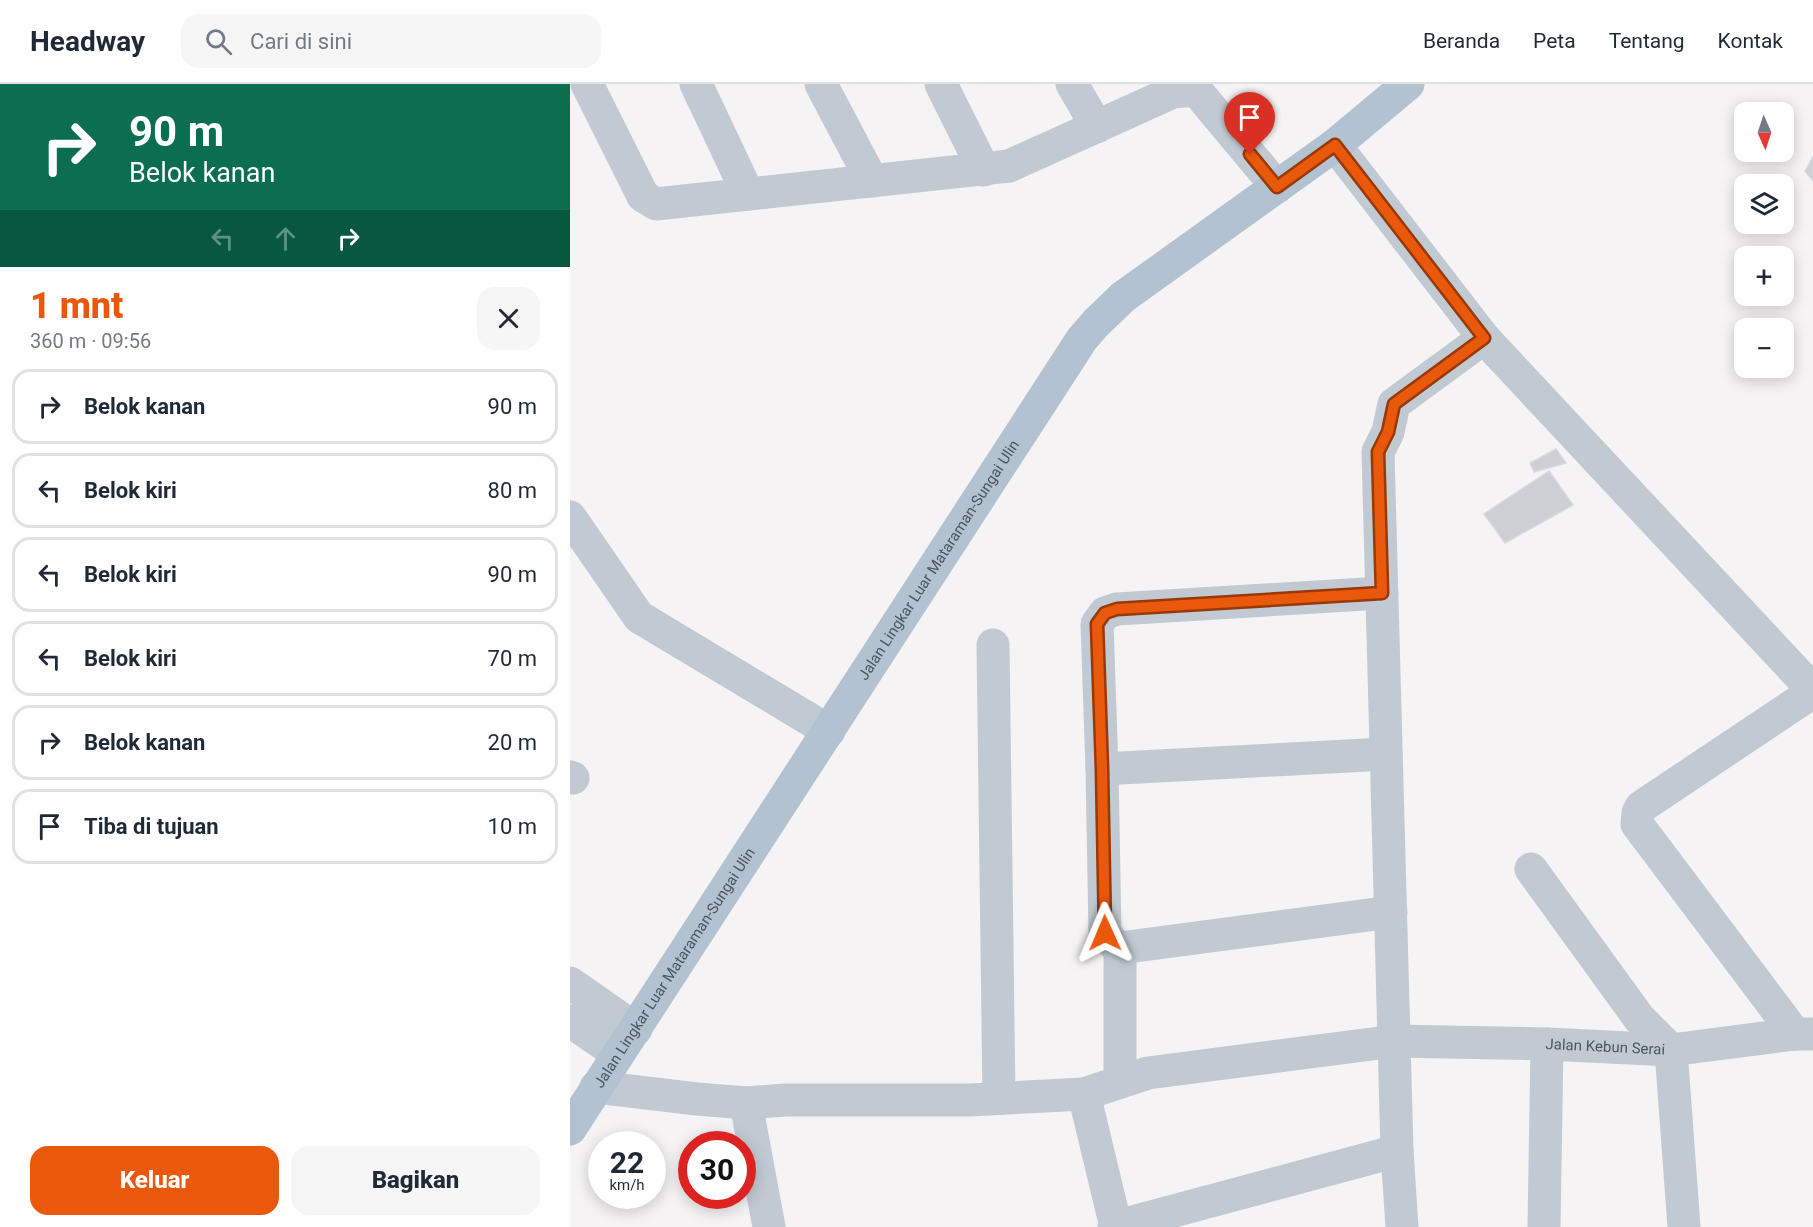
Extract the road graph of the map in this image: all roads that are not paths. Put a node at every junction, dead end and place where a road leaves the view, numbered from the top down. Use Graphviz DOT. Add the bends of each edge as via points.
graph roads {
  1 [pos="587,84"];
  2 [pos="696,84"];
  3 [pos="821,84"];
  4 [pos="941,84"];
  5 [pos="1072,84"];
  6 [pos="1408,84"];
  7 [pos="1171,88"];
  8 [pos="1097,127"];
  9 [pos="1335,145"];
  10 [pos="984,170"];
  11 [pos="872,181"];
  12 [pos="1277,187"];
  13 [pos="748,194"];
  14 [pos="1484,338"];
  15 [pos="570,517"];
  16 [pos="1382,593"];
  17 [pos="993,645"];
  18 [pos="1813,691"];
  19 [pos="829,731"];
  20 [pos="1386,754"];
  21 [pos="1102,769"];
  22 [pos="1531,869"];
  23 [pos="1391,912"];
  24 [pos="1120,948"];
  25 [pos="570,983"];
  26 [pos="570,1021"];
  27 [pos="1804,1034"];
  28 [pos="1395,1041"];
  29 [pos="627,1042"];
  30 [pos="1547,1044"];
  31 [pos="1671,1050"];
  32 [pos="1120,1082"];
  33 [pos="596,1087"];
  34 [pos="1084,1094"];
  35 [pos="999,1098"];
  36 [pos="746,1103"];
  37 [pos="570,1129"];
  38 [pos="1397,1152"];
  39 [pos="769,1227"];
  40 [pos="1115,1227"];
  41 [pos="1402,1227"];
  42 [pos="1544,1227"];
  43 [pos="1684,1227"];
  1 -- 13 [label="street" via="643,196 656,204"];
  2 -- 13 [label="street"];
  3 -- 11 [label="street"];
  4 -- 10 [label="street"];
  5 -- 8 [label="street"];
  6 -- 9 [label="main road, Jalan Lingkar Luar Mataraman-Sungai Ulin"];
  7 -- 8 [label="street"];
  7 -- 12 [label="street" via="1196,90"];
  8 -- 10 [label="street" via="1010,166"];
  9 -- 12 [label="main road, Jalan Lingkar Luar Mataraman-Sungai Ulin"];
  9 -- 14 [label="street"];
  10 -- 11 [label="street"];
  11 -- 13 [label="street"];
  12 -- 19 [label="main road, Jalan Lingkar Luar Mataraman-Sungai Ulin" via="1123,297 1082,339"];
  14 -- 16 [label="street" via="1394,404 1388,432 1378,452"];
  14 -- 18 [label="street"];
  15 -- 19 [label="street" via="639,617"];
  16 -- 20 [label="street"];
  16 -- 21 [label="street" via="1117,609 1105,613 1097,624"];
  17 -- 35 [label="street"];
  18 -- 27 [label="street" via="1641,807 1636,818"];
  19 -- 29 [label="main road, Jalan Lingkar Luar Mataraman-Sungai Ulin"];
  20 -- 21 [label="street"];
  20 -- 23 [label="street"];
  21 -- 24 [label="street" via="1105,933"];
  22 -- 31 [label="street" via="1639,1018"];
  23 -- 24 [label="street"];
  23 -- 28 [label="street"];
  24 -- 32 [label="street"];
  25 -- 29 [label="street"];
  26 -- 29 [label="street"];
  27 -- 31 [label="street, Jalan Kebun Serai"];
  28 -- 30 [label="street, Jalan Kebun Serai"];
  28 -- 32 [label="street, Jalan Kebun Serai" via="1148,1072"];
  28 -- 38 [label="street"];
  29 -- 33 [label="main road, Jalan Lingkar Luar Mataraman-Sungai Ulin"];
  30 -- 31 [label="street, Jalan Kebun Serai"];
  30 -- 42 [label="street"];
  31 -- 43 [label="street"];
  32 -- 34 [label="street, Jalan Kebun Serai"];
  33 -- 36 [label="street, Jalan Kebun Serai"];
  33 -- 37 [label="main road, Jalan Lingkar Luar Mataraman-Sungai Ulin"];
  34 -- 35 [label="street, Jalan Kebun Serai"];
  34 -- 40 [label="street"];
  35 -- 36 [label="street, Jalan Kebun Serai"];
  36 -- 39 [label="street"];
  38 -- 40 [label="street"];
  38 -- 41 [label="street"];
}
